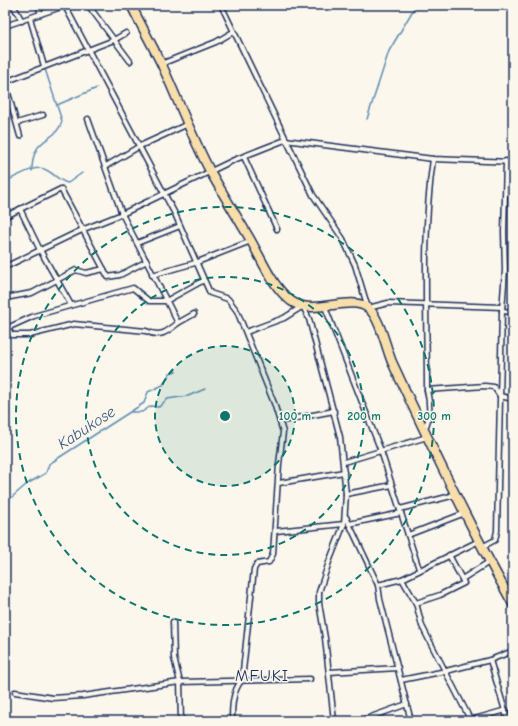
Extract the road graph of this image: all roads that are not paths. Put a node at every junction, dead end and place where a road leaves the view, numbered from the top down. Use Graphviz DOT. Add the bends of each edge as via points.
graph roads {
  1 [pos="13,5"];
  2 [pos="38,5"];
  3 [pos="66,5"];
  4 [pos="88,5"];
  5 [pos="131,5"];
  6 [pos="221,5"];
  7 [pos="42,14"];
  8 [pos="30,18"];
  9 [pos="22,21"];
  10 [pos="5,26"];
  11 [pos="233,32"];
  12 [pos="126,33"];
  13 [pos="114,40"];
  14 [pos="88,50"];
  15 [pos="130,61"];
  16 [pos="161,64"];
  17 [pos="44,66"];
  18 [pos="5,82"];
  19 [pos="6,90"];
  20 [pos="44,115"];
  21 [pos="88,119"];
  22 [pos="17,123"];
  23 [pos="188,124"];
  24 [pos="20,136"];
  25 [pos="285,140"];
  26 [pos="140,146"];
  27 [pos="244,157"];
  28 [pos="433,159"];
  29 [pos="506,161"];
  30 [pos="513,162"];
  31 [pos="106,166"];
  32 [pos="210,171"];
  33 [pos="163,195"];
  34 [pos="20,209"];
  35 [pos="122,214"];
  36 [pos="6,216"];
  37 [pos="180,226"];
  38 [pos="84,229"];
  39 [pos="277,229"];
  40 [pos="250,241"];
  41 [pos="137,243"];
  42 [pos="40,250"];
  43 [pos="147,261"];
  44 [pos="195,262"];
  45 [pos="5,267"];
  46 [pos="104,268"];
  47 [pos="152,275"];
  48 [pos="56,280"];
  49 [pos="204,280"];
  50 [pos="5,298"];
  51 [pos="166,301"];
  52 [pos="71,305"];
  53 [pos="427,305"];
  54 [pos="303,306"];
  55 [pos="325,307"];
  56 [pos="368,308"];
  57 [pos="502,309"];
  58 [pos="513,312"];
  59 [pos="194,314"];
  60 [pos="178,323"];
  61 [pos="6,327"];
  62 [pos="246,332"];
  63 [pos="427,390"];
  64 [pos="500,396"];
  65 [pos="513,399"];
  66 [pos="334,411"];
  67 [pos="281,421"];
  68 [pos="426,434"];
  69 [pos="381,451"];
  70 [pos="344,462"];
  71 [pos="344,472"];
  72 [pos="279,483"];
  73 [pos="392,485"];
  74 [pos="346,494"];
  75 [pos="455,495"];
  76 [pos="401,511"];
  77 [pos="465,513"];
  78 [pos="347,524"];
  79 [pos="276,531"];
  80 [pos="408,535"];
  81 [pos="480,544"];
  82 [pos="449,555"];
  83 [pos="489,562"];
  84 [pos="419,569"];
  85 [pos="402,579"];
  86 [pos="462,579"];
  87 [pos="378,585"];
  88 [pos="416,603"];
  89 [pos="513,604"];
  90 [pos="173,622"];
  91 [pos="513,651"];
  92 [pos="490,660"];
  93 [pos="398,668"];
  94 [pos="446,671"];
  95 [pos="329,672"];
  96 [pos="310,679"];
  97 [pos="242,680"];
  98 [pos="401,680"];
  99 [pos="180,682"];
  100 [pos="15,692"];
  101 [pos="407,704"];
  102 [pos="506,710"];
  103 [pos="468,720"];
  104 [pos="513,720"];
  105 [pos="181,721"];
  106 [pos="232,721"];
  107 [pos="334,721"];
  108 [pos="360,721"];
  109 [pos="411,721"];
  110 [pos="509,721"];
  1 -- 9 [label="street"];
  2 -- 7 [label="street"];
  3 -- 7 [label="street"];
  3 -- 14 [label="street"];
  4 -- 13 [label="street"];
  5 -- 16 [label="highway"];
  6 -- 11 [label="street"];
  7 -- 8 [label="street"];
  8 -- 9 [label="street"];
  8 -- 17 [label="street"];
  9 -- 10 [label="street"];
  11 -- 16 [label="street" via="216,42"];
  11 -- 25 [label="street"];
  12 -- 13 [label="street"];
  13 -- 14 [label="street"];
  13 -- 15 [label="street"];
  14 -- 17 [label="street"];
  14 -- 26 [label="street"];
  16 -- 23 [label="highway"];
  17 -- 18 [label="street"];
  18 -- 19 [label="street"];
  19 -- 22 [label="street"];
  20 -- 22 [label="street"];
  21 -- 31 [label="street"];
  22 -- 24 [label="street"];
  23 -- 26 [label="street"];
  23 -- 32 [label="highway"];
  25 -- 27 [label="street"];
  25 -- 28 [label="street"];
  25 -- 56 [label="street" via="313,195 343,239 356,265"];
  26 -- 31 [label="street"];
  26 -- 33 [label="street"];
  27 -- 32 [label="street"];
  27 -- 39 [label="street"];
  28 -- 29 [label="street"];
  28 -- 53 [label="street" via="427,204"];
  29 -- 30 [label="street"];
  29 -- 57 [label="street"];
  31 -- 35 [label="street"];
  32 -- 33 [label="street"];
  32 -- 40 [label="highway"];
  33 -- 35 [label="street"];
  33 -- 37 [label="street"];
  34 -- 36 [label="street"];
  34 -- 38 [label="street" via="61,189"];
  34 -- 42 [label="street"];
  35 -- 38 [label="street"];
  35 -- 41 [label="street"];
  37 -- 41 [label="street"];
  37 -- 44 [label="street"];
  38 -- 42 [label="street"];
  38 -- 46 [label="street"];
  40 -- 44 [label="street"];
  40 -- 54 [label="highway" via="269,275 283,293 293,302"];
  41 -- 43 [label="street"];
  42 -- 45 [label="street"];
  42 -- 48 [label="street"];
  43 -- 46 [label="street" via="120,275 108,277"];
  43 -- 47 [label="street"];
  44 -- 47 [label="street"];
  44 -- 49 [label="street"];
  46 -- 48 [label="street" via="86,273 76,270"];
  47 -- 51 [label="street"];
  48 -- 50 [label="street" via="32,293"];
  48 -- 52 [label="street"];
  49 -- 51 [label="street"];
  49 -- 62 [label="street" via="210,293 228,300 234,306"];
  51 -- 52 [label="street" via="149,301 133,288"];
  51 -- 60 [label="street"];
  52 -- 61 [label="street"];
  53 -- 56 [label="street" via="388,303"];
  53 -- 57 [label="street"];
  53 -- 63 [label="street"];
  54 -- 55 [label="highway"];
  54 -- 62 [label="street" via="284,318"];
  54 -- 66 [label="street" via="309,319"];
  55 -- 56 [label="highway" via="356,303"];
  55 -- 69 [label="street"];
  56 -- 68 [label="highway" via="375,318"];
  57 -- 58 [label="street"];
  57 -- 64 [label="street"];
  59 -- 60 [label="street"];
  60 -- 61 [label="street" via="164,334 154,335 146,331 74,324 30,335 12,335"];
  62 -- 67 [label="street"];
  63 -- 64 [label="street" via="485,386 494,388"];
  63 -- 68 [label="street" via="430,410"];
  64 -- 65 [label="street"];
  64 -- 81 [label="street" via="497,531 495,540"];
  66 -- 67 [label="street"];
  66 -- 70 [label="street"];
  67 -- 72 [label="street" via="283,441"];
  68 -- 69 [label="street" via="412,443"];
  68 -- 75 [label="highway"];
  69 -- 70 [label="street"];
  69 -- 73 [label="street"];
  70 -- 71 [label="street"];
  71 -- 72 [label="street"];
  71 -- 74 [label="street"];
  72 -- 79 [label="street"];
  73 -- 74 [label="street"];
  73 -- 76 [label="street"];
  74 -- 78 [label="street"];
  75 -- 76 [label="street"];
  75 -- 77 [label="highway"];
  76 -- 78 [label="street"];
  76 -- 80 [label="street"];
  77 -- 80 [label="street"];
  77 -- 81 [label="highway"];
  78 -- 79 [label="street"];
  78 -- 87 [label="street"];
  78 -- 95 [label="street" via="328,562 320,592 319,603"];
  79 -- 97 [label="street" via="271,560 257,564 254,569"];
  80 -- 84 [label="street"];
  81 -- 82 [label="street"];
  81 -- 83 [label="highway"];
  82 -- 84 [label="street"];
  82 -- 86 [label="street"];
  83 -- 86 [label="street"];
  83 -- 89 [label="highway"];
  84 -- 85 [label="street"];
  85 -- 87 [label="street"];
  85 -- 88 [label="street"];
  86 -- 88 [label="street" via="464,583"];
  87 -- 93 [label="street"];
  88 -- 94 [label="street" via="422,626"];
  90 -- 99 [label="street" via="174,658"];
  91 -- 92 [label="street"];
  92 -- 94 [label="street"];
  92 -- 102 [label="street"];
  93 -- 95 [label="street"];
  93 -- 98 [label="street"];
  94 -- 98 [label="street"];
  94 -- 103 [label="street"];
  95 -- 107 [label="street"];
  96 -- 97 [label="street"];
  97 -- 99 [label="street"];
  97 -- 106 [label="street" via="237,685 232,706"];
  98 -- 101 [label="street"];
  99 -- 100 [label="street" via="53,698"];
  99 -- 105 [label="street"];
  101 -- 108 [label="street"];
  101 -- 109 [label="street"];
  102 -- 103 [label="street"];
  102 -- 110 [label="street"];
  104 -- 110 [label="street"];
}
